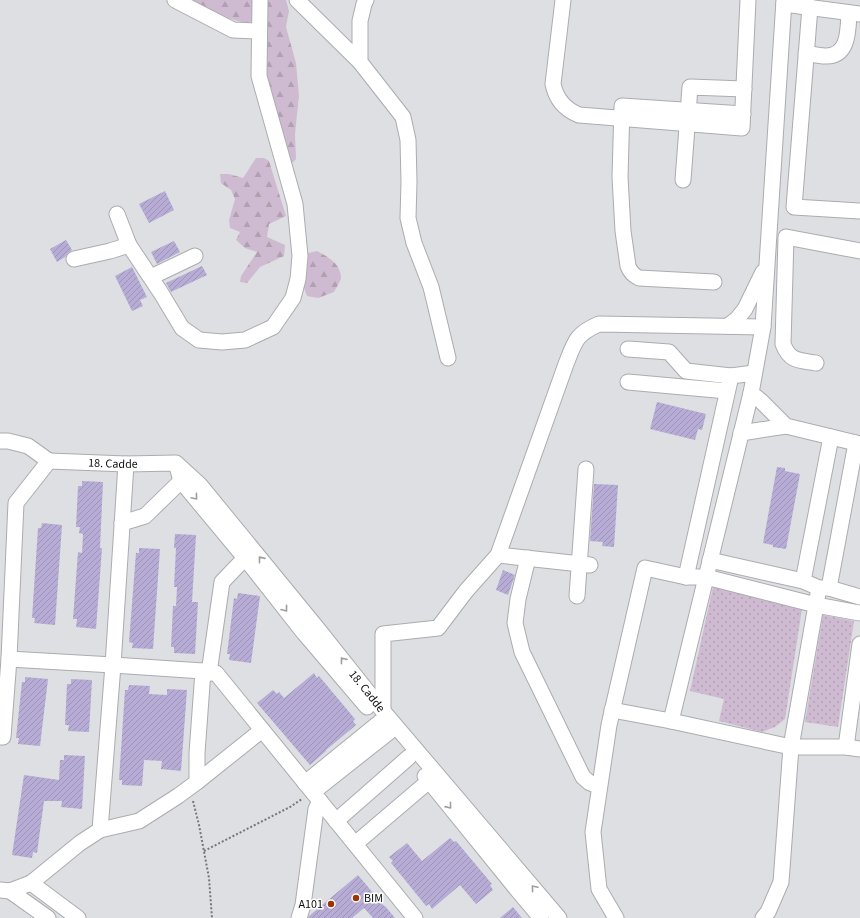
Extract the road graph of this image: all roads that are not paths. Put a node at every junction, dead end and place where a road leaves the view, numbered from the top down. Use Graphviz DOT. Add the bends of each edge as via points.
graph roads {
  1 [pos="176,0"];
  2 [pos="260,0"];
  3 [pos="297,0"];
  4 [pos="366,0"];
  5 [pos="563,0"];
  6 [pos="748,0"];
  7 [pos="784,2"];
  8 [pos="810,8"];
  9 [pos="855,14"];
  10 [pos="260,31"];
  11 [pos="806,53"];
  12 [pos="360,62"];
  13 [pos="744,89"];
  14 [pos="687,117"];
  15 [pos="621,118"];
  16 [pos="683,180"];
  17 [pos="860,211"];
  18 [pos="117,214"];
  19 [pos="129,245"];
  20 [pos="860,251"];
  21 [pos="195,256"];
  22 [pos="74,259"];
  23 [pos="767,260"];
  24 [pos="151,277"];
  25 [pos="714,282"];
  26 [pos="728,326"];
  27 [pos="763,327"];
  28 [pos="628,349"];
  29 [pos="448,358"];
  30 [pos="816,364"];
  31 [pos="754,373"];
  32 [pos="731,376"];
  33 [pos="628,382"];
  34 [pos="727,391"];
  35 [pos="751,393"];
  36 [pos="786,426"];
  37 [pos="741,433"];
  38 [pos="831,437"];
  39 [pos="0,441"];
  40 [pos="858,443"];
  41 [pos="49,461"];
  42 [pos="126,464"];
  43 [pos="176,464"];
  44 [pos="586,469"];
  45 [pos="182,481"];
  46 [pos="26,518"];
  47 [pos="122,523"];
  48 [pos="698,523"];
  49 [pos="719,526"];
  50 [pos="498,555"];
  51 [pos="245,558"];
  52 [pos="528,558"];
  53 [pos="710,560"];
  54 [pos="585,565"];
  55 [pos="686,577"];
  56 [pos="706,577"];
  57 [pos="803,581"];
  58 [pos="824,588"];
  59 [pos="577,596"];
  60 [pos="860,597"];
  61 [pos="816,605"];
  62 [pos="860,613"];
  63 [pos="860,644"];
  64 [pos="13,659"];
  65 [pos="113,665"];
  66 [pos="206,672"];
  67 [pos="612,710"];
  68 [pos="671,720"];
  69 [pos="384,722"];
  70 [pos="262,730"];
  71 [pos="0,737"];
  72 [pos="791,747"];
  73 [pos="853,748"];
  74 [pos="409,757"];
  75 [pos="429,781"];
  76 [pos="194,785"];
  77 [pos="600,786"];
  78 [pos="313,792"];
  79 [pos="336,821"];
  80 [pos="100,830"];
  81 [pos="355,844"];
  82 [pos="30,883"];
  83 [pos="5,890"];
  84 [pos="48,918"];
  85 [pos="78,918"];
  86 [pos="300,918"];
  87 [pos="416,918"];
  88 [pos="541,918"];
  89 [pos="559,918"];
  90 [pos="616,918"];
  91 [pos="764,918"];
  1 -- 10 [label="street" via="233,30"];
  2 -- 10 [label="street"];
  3 -- 12 [label="street"];
  4 -- 12 [label="street" via="360,21"];
  5 -- 15 [label="street" via="553,84 557,98 566,109 579,115"];
  6 -- 13 [label="street"];
  7 -- 8 [label="street"];
  7 -- 23 [label="street"];
  8 -- 9 [label="street"];
  8 -- 11 [label="street"];
  9 -- 11 [label="street" via="842,49 830,56"];
  10 -- 24 [label="street" via="259,76 295,204 300,256 293,298 273,327 245,340 199,340 182,328"];
  11 -- 17 [label="street" via="794,207"];
  12 -- 29 [label="street" via="403,117 408,140 408,218 414,243 431,287"];
  13 -- 14 [label="street" via="743,114"];
  13 -- 14 [label="street" via="690,87"];
  14 -- 15 [label="street" via="622,106"];
  14 -- 16 [label="street"];
  15 -- 25 [label="street" via="620,185 629,270 639,278"];
  18 -- 19 [label="street"];
  19 -- 22 [label="street"];
  19 -- 24 [label="street"];
  20 -- 30 [label="street" via="786,237 783,344 794,359"];
  21 -- 24 [label="street"];
  23 -- 26 [label="street" via="746,309"];
  23 -- 27 [label="street"];
  26 -- 27 [label="street"];
  26 -- 50 [label="street" via="599,324 580,334 566,364"];
  27 -- 31 [label="street"];
  28 -- 32 [label="street" via="669,352 686,371"];
  31 -- 32 [label="street"];
  31 -- 35 [label="street"];
  32 -- 34 [label="street"];
  33 -- 34 [label="street"];
  34 -- 48 [label="street"];
  35 -- 36 [label="street"];
  35 -- 37 [label="street"];
  36 -- 37 [label="street"];
  36 -- 38 [label="street"];
  37 -- 49 [label="street"];
  38 -- 40 [label="street"];
  38 -- 57 [label="street"];
  39 -- 41 [label="street" via="28,446"];
  40 -- 58 [label="street"];
  41 -- 42 [label="street, 18. Cadde"];
  41 -- 64 [label="street" via="16,503"];
  42 -- 43 [label="street, 18. Cadde"];
  42 -- 47 [label="street"];
  43 -- 45 [label="street, 18. Cadde"];
  69 -- 43 [label="street, 18. Cadde, one-way" via="312,622 200,485"];
  44 -- 54 [label="street"];
  45 -- 47 [label="street" via="145,516"];
  45 -- 51 [label="street, 18. Cadde, one-way"];
  46 -- 64 [label="street"];
  47 -- 65 [label="street"];
  48 -- 49 [label="street"];
  48 -- 55 [label="street"];
  49 -- 53 [label="street"];
  50 -- 52 [label="street"];
  50 -- 69 [label="street" via="438,628 383,634"];
  51 -- 66 [label="street" via="222,582"];
  51 -- 69 [label="street, 18. Cadde, one-way" via="304,633"];
  52 -- 54 [label="street"];
  52 -- 77 [label="street" via="515,623 522,652 583,777 590,783"];
  53 -- 56 [label="street"];
  53 -- 57 [label="street"];
  54 -- 59 [label="street"];
  55 -- 56 [label="street"];
  55 -- 67 [label="street" via="645,568"];
  56 -- 61 [label="street"];
  56 -- 68 [label="street"];
  57 -- 58 [label="street"];
  58 -- 60 [label="street"];
  58 -- 61 [label="street"];
  61 -- 62 [label="street"];
  61 -- 72 [label="street"];
  63 -- 73 [label="street"];
  64 -- 65 [label="street"];
  64 -- 71 [label="street" via="3,737"];
  65 -- 66 [label="street"];
  65 -- 80 [label="street"];
  66 -- 70 [label="street" via="216,673"];
  66 -- 76 [label="street"];
  67 -- 68 [label="street"];
  67 -- 77 [label="street"];
  68 -- 72 [label="street"];
  69 -- 74 [label="street, 18. Cadde"];
  69 -- 78 [label="street"];
  89 -- 69 [label="street, 18. Cadde, one-way"];
  70 -- 76 [label="street"];
  70 -- 78 [label="street"];
  72 -- 73 [label="street"];
  72 -- 91 [label="street" via="781,882"];
  74 -- 75 [label="street, 18. Cadde"];
  74 -- 79 [label="street"];
  75 -- 81 [label="street"];
  75 -- 88 [label="street, 18. Cadde, one-way"];
  76 -- 80 [label="street" via="139,821"];
  77 -- 90 [label="street" via="593,832 599,888"];
  78 -- 79 [label="street"];
  78 -- 86 [label="street" via="316,809"];
  79 -- 81 [label="street"];
  80 -- 82 [label="street"];
  81 -- 87 [label="street"];
  82 -- 83 [label="street"];
  82 -- 85 [label="street"];
  83 -- 84 [label="street"];
}
